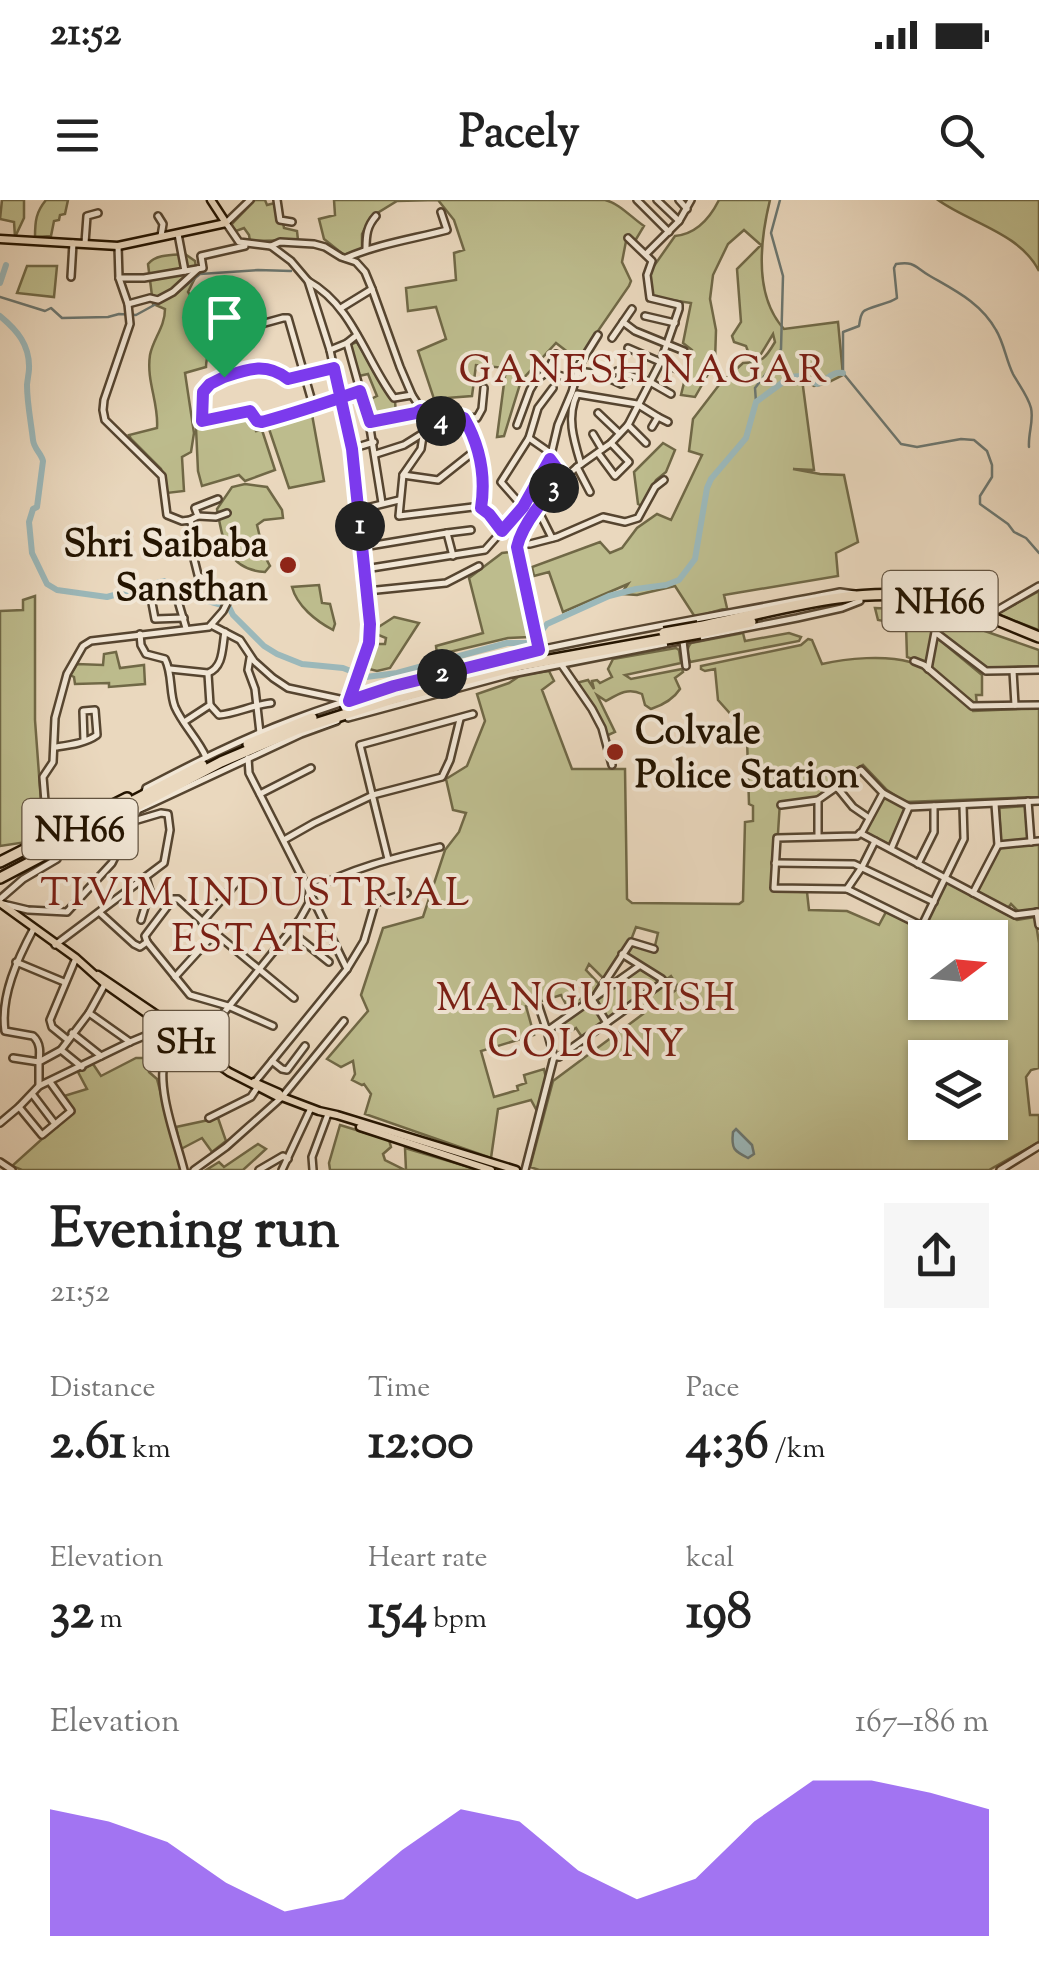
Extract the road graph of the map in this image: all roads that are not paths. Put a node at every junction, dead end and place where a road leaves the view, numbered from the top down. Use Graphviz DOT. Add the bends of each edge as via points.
graph roads {
  1 [pos="211,200"];
  2 [pos="250,200"];
  3 [pos="277,200"];
  4 [pos="637,200"];
  5 [pos="657,200"];
  6 [pos="679,200"];
  7 [pos="691,200"];
  8 [pos="688,209"];
  9 [pos="440,212"];
  10 [pos="98,214"];
  11 [pos="158,216"];
  12 [pos="376,216"];
  13 [pos="292,222"];
  14 [pos="679,222"];
  15 [pos="226,224"];
  16 [pos="669,232"];
  17 [pos="178,233"];
  18 [pos="161,236"];
  19 [pos="628,238"];
  20 [pos="5,239"];
  21 [pos="73,243"];
  22 [pos="85,243"];
  23 [pos="248,244"];
  24 [pos="118,246"];
  25 [pos="270,246"];
  26 [pos="366,249"];
  27 [pos="646,254"];
  28 [pos="346,258"];
  29 [pos="199,268"];
  30 [pos="184,271"];
  31 [pos="71,277"];
  32 [pos="119,278"];
  33 [pos="308,281"];
  34 [pos="372,289"];
  35 [pos="128,304"];
  36 [pos="340,308"];
  37 [pos="632,309"];
  38 [pos="645,316"];
  39 [pos="623,322"];
  40 [pos="675,323"];
  41 [pos="357,335"];
  42 [pos="598,335"];
  43 [pos="218,336"];
  44 [pos="612,338"];
  45 [pos="347,343"];
  46 [pos="667,344"];
  47 [pos="628,348"];
  48 [pos="330,350"];
  49 [pos="684,351"];
  50 [pos="556,354"];
  51 [pos="661,361"];
  52 [pos="334,368"];
  53 [pos="617,370"];
  54 [pos="678,370"];
  55 [pos="578,371"];
  56 [pos="546,372"];
  57 [pos="305,376"];
  58 [pos="576,380"];
  59 [pos="650,382"];
  60 [pos="621,384"];
  61 [pos="484,388"];
  62 [pos="553,388"];
  63 [pos="360,391"];
  64 [pos="671,394"];
  65 [pos="412,395"];
  66 [pos="340,398"];
  67 [pos="637,404"];
  68 [pos="312,406"];
  69 [pos="421,410"];
  70 [pos="598,413"];
  71 [pos="658,416"];
  72 [pos="464,418"];
  73 [pos="370,422"];
  74 [pos="668,422"];
  75 [pos="438,423"];
  76 [pos="517,424"];
  77 [pos="628,426"];
  78 [pos="652,427"];
  79 [pos="619,432"];
  80 [pos="593,434"];
  81 [pos="423,436"];
  82 [pos="529,438"];
  83 [pos="374,442"];
  84 [pos="611,443"];
  85 [pos="646,443"];
  86 [pos="352,449"];
  87 [pos="477,449"];
  88 [pos="600,451"];
  89 [pos="376,454"];
  90 [pos="551,456"];
  91 [pos="579,466"];
  92 [pos="403,475"];
  93 [pos="564,478"];
  94 [pos="664,480"];
  95 [pos="590,492"];
  96 [pos="571,497"];
  97 [pos="218,499"];
  98 [pos="400,500"];
  99 [pos="382,503"];
  100 [pos="523,507"];
  101 [pos="481,508"];
  102 [pos="358,510"];
  103 [pos="538,510"];
  104 [pos="227,513"];
  105 [pos="198,516"];
  106 [pos="190,520"];
  107 [pos="471,530"];
  108 [pos="502,531"];
  109 [pos="448,534"];
  110 [pos="552,538"];
  111 [pos="518,544"];
  112 [pos="363,547"];
  113 [pos="453,556"];
  114 [pos="479,566"];
  115 [pos="365,569"];
  116 [pos="1039,586"];
  117 [pos="367,591"];
  118 [pos="176,594"];
  119 [pos="859,598"];
  120 [pos="152,603"];
  121 [pos="987,617"];
  122 [pos="184,618"];
  123 [pos="680,624"];
  124 [pos="212,626"];
  125 [pos="186,628"];
  126 [pos="224,632"];
  127 [pos="140,634"];
  128 [pos="665,636"];
  129 [pos="1039,640"];
  130 [pos="683,642"];
  131 [pos="538,647"];
  132 [pos="250,654"];
  133 [pos="914,661"];
  134 [pos="560,664"];
  135 [pos="686,666"];
  136 [pos="170,669"];
  137 [pos="928,669"];
  138 [pos="1039,670"];
  139 [pos="1014,671"];
  140 [pos="208,673"];
  141 [pos="349,701"];
  142 [pos="270,704"];
  143 [pos="1039,704"];
  144 [pos="210,705"];
  145 [pos="256,705"];
  146 [pos="1015,705"];
  147 [pos="474,714"];
  148 [pos="312,716"];
  149 [pos="342,717"];
  150 [pos="460,718"];
  151 [pos="184,722"];
  152 [pos="260,733"];
  153 [pos="84,741"];
  154 [pos="55,747"];
  155 [pos="206,756"];
  156 [pos="248,758"];
  157 [pos="239,762"];
  158 [pos="612,764"];
  159 [pos="312,768"];
  160 [pos="249,773"];
  161 [pos="836,786"];
  162 [pos="883,793"];
  163 [pos="260,794"];
  164 [pos="373,795"];
  165 [pos="147,797"];
  166 [pos="818,800"];
  167 [pos="1039,800"];
  168 [pos="1028,801"];
  169 [pos="995,804"];
  170 [pos="782,805"];
  171 [pos="964,805"];
  172 [pos="934,806"];
  173 [pos="909,807"];
  174 [pos="138,810"];
  175 [pos="869,818"];
  176 [pos="132,822"];
  177 [pos="860,834"];
  178 [pos="818,836"];
  179 [pos="48,838"];
  180 [pos="284,840"];
  181 [pos="876,841"];
  182 [pos="1035,842"];
  183 [pos="998,845"];
  184 [pos="440,848"];
  185 [pos="891,849"];
  186 [pos="57,859"];
  187 [pos="388,860"];
  188 [pos="0,862"];
  189 [pos="775,863"];
  190 [pos="918,864"];
  191 [pos="862,867"];
  192 [pos="21,876"];
  193 [pos="0,877"];
  194 [pos="146,878"];
  195 [pos="945,878"];
  196 [pos="238,881"];
  197 [pos="847,889"];
  198 [pos="309,892"];
  199 [pos="973,892"];
  200 [pos="407,893"];
  201 [pos="0,902"];
  202 [pos="934,902"];
  203 [pos="1038,912"];
  204 [pos="100,913"];
  205 [pos="141,920"];
  206 [pos="910,920"];
  207 [pos="925,920"];
  208 [pos="202,922"];
  209 [pos="1039,925"];
  210 [pos="34,928"];
  211 [pos="290,931"];
  212 [pos="215,933"];
  213 [pos="147,942"];
  214 [pos="56,945"];
  215 [pos="654,949"];
  216 [pos="622,954"];
  217 [pos="76,958"];
  218 [pos="16,962"];
  219 [pos="329,962"];
  220 [pos="639,966"];
  221 [pos="347,969"];
  222 [pos="258,970"];
  223 [pos="96,974"];
  224 [pos="175,977"];
  225 [pos="65,983"];
  226 [pos="106,984"];
  227 [pos="1,992"];
  228 [pos="294,998"];
  229 [pos="593,998"];
  230 [pos="228,1006"];
  231 [pos="538,1007"];
  232 [pos="88,1012"];
  233 [pos="344,1021"];
  234 [pos="608,1023"];
  235 [pos="274,1026"];
  236 [pos="169,1027"];
  237 [pos="547,1031"];
  238 [pos="72,1034"];
  239 [pos="176,1034"];
  240 [pos="68,1040"];
  241 [pos="130,1042"];
  242 [pos="194,1045"];
  243 [pos="306,1046"];
  244 [pos="61,1050"];
  245 [pos="101,1056"];
  246 [pos="554,1057"];
  247 [pos="13,1058"];
  248 [pos="272,1061"];
  249 [pos="39,1062"];
  250 [pos="82,1068"];
  251 [pos="50,1082"];
  252 [pos="256,1085"];
  253 [pos="39,1086"];
  254 [pos="32,1094"];
  255 [pos="282,1097"];
  256 [pos="19,1108"];
  257 [pos="310,1108"];
  258 [pos="331,1115"];
  259 [pos="209,1118"];
  260 [pos="0,1123"];
  261 [pos="55,1124"];
  262 [pos="1039,1146"];
  263 [pos="288,1159"];
  264 [pos="0,1162"];
  265 [pos="12,1170"];
  266 [pos="184,1170"];
  267 [pos="194,1170"];
  268 [pos="259,1170"];
  269 [pos="282,1170"];
  270 [pos="312,1170"];
  271 [pos="492,1170"];
  272 [pos="516,1170"];
  273 [pos="525,1170"];
  274 [pos="1000,1170"];
  1 -- 15 [label="main road"];
  2 -- 15 [label="street"];
  3 -- 13 [label="street" via="280,220"];
  4 -- 16 [label="street"];
  5 -- 14 [label="street"];
  6 -- 8 [label="street"];
  7 -- 8 [label="street"];
  8 -- 14 [label="street"];
  9 -- 26 [label="street" via="447,230"];
  10 -- 22 [label="street" via="87,216"];
  11 -- 18 [label="street"];
  12 -- 26 [label="street"];
  14 -- 16 [label="street"];
  15 -- 17 [label="main road"];
  15 -- 23 [label="street"];
  16 -- 27 [label="street"];
  17 -- 18 [label="main road"];
  17 -- 30 [label="street"];
  18 -- 24 [label="main road"];
  19 -- 27 [label="street"];
  20 -- 21 [label="main road"];
  21 -- 22 [label="main road"];
  21 -- 31 [label="street"];
  22 -- 24 [label="main road"];
  23 -- 25 [label="street"];
  23 -- 29 [label="street" via="201,256"];
  24 -- 32 [label="street"];
  25 -- 28 [label="street" via="314,244"];
  25 -- 33 [label="street"];
  26 -- 28 [label="street"];
  27 -- 40 [label="street" via="652,261 650,298 679,305"];
  28 -- 34 [label="street" via="365,272"];
  29 -- 30 [label="street"];
  29 -- 35 [label="street" via="158,300"];
  30 -- 32 [label="street"];
  32 -- 35 [label="street"];
  33 -- 36 [label="street"];
  33 -- 48 [label="street"];
  34 -- 36 [label="street"];
  34 -- 65 [label="street"];
  35 -- 106 [label="street" via="130,324 103,410 162,476 166,514"];
  36 -- 41 [label="street"];
  37 -- 39 [label="street"];
  38 -- 40 [label="street"];
  39 -- 44 [label="street"];
  39 -- 46 [label="street"];
  40 -- 46 [label="street"];
  41 -- 45 [label="street"];
  41 -- 65 [label="street" via="394,398"];
  42 -- 55 [label="street"];
  43 -- 57 [label="street" via="288,318"];
  45 -- 48 [label="street"];
  45 -- 63 [label="street"];
  46 -- 49 [label="street"];
  46 -- 51 [label="street"];
  47 -- 51 [label="street"];
  48 -- 52 [label="street"];
  50 -- 56 [label="street"];
  51 -- 54 [label="street"];
  51 -- 59 [label="street"];
  52 -- 57 [label="street"];
  52 -- 66 [label="street"];
  53 -- 59 [label="street"];
  55 -- 58 [label="street"];
  55 -- 60 [label="street"];
  56 -- 58 [label="street"];
  56 -- 76 [label="street" via="530,390"];
  57 -- 68 [label="street"];
  57 -- 68 [label="street" via="288,379 262,367 224,377 203,392 202,421 250,411 262,422"];
  58 -- 90 [label="street"];
  59 -- 64 [label="street"];
  59 -- 67 [label="street"];
  61 -- 72 [label="street" via="481,415"];
  62 -- 82 [label="street"];
  63 -- 66 [label="street"];
  63 -- 73 [label="street"];
  65 -- 69 [label="street"];
  66 -- 68 [label="street"];
  66 -- 86 [label="street"];
  67 -- 71 [label="street"];
  67 -- 77 [label="street"];
  67 -- 91 [label="street" via="574,396 571,432"];
  69 -- 73 [label="street"];
  69 -- 75 [label="street"];
  70 -- 79 [label="street"];
  71 -- 74 [label="street"];
  71 -- 78 [label="street"];
  72 -- 75 [label="street" via="452,415"];
  72 -- 87 [label="street"];
  73 -- 83 [label="street"];
  75 -- 81 [label="street"];
  77 -- 79 [label="street"];
  77 -- 85 [label="street"];
  79 -- 84 [label="street"];
  80 -- 88 [label="street"];
  81 -- 89 [label="street"];
  81 -- 92 [label="street"];
  82 -- 90 [label="street"];
  82 -- 100 [label="street" via="500,482"];
  83 -- 86 [label="street"];
  83 -- 89 [label="street"];
  84 -- 88 [label="street"];
  84 -- 88 [label="street" via="629,462 615,476"];
  86 -- 102 [label="street"];
  87 -- 92 [label="street" via="438,480"];
  87 -- 101 [label="street"];
  88 -- 91 [label="street"];
  89 -- 99 [label="street"];
  90 -- 93 [label="street"];
  90 -- 100 [label="street"];
  91 -- 93 [label="street"];
  91 -- 95 [label="street"];
  92 -- 98 [label="street"];
  93 -- 96 [label="street"];
  93 -- 103 [label="street"];
  94 -- 110 [label="street" via="638,518 603,517"];
  97 -- 105 [label="street" via="194,508"];
  98 -- 99 [label="street"];
  98 -- 101 [label="street" via="399,516"];
  99 -- 102 [label="street"];
  100 -- 108 [label="street"];
  101 -- 108 [label="street"];
  102 -- 112 [label="street"];
  103 -- 110 [label="street"];
  103 -- 111 [label="street"];
  104 -- 105 [label="street"];
  105 -- 106 [label="street"];
  106 -- 124 [label="street" via="198,575 226,590 229,601"];
  107 -- 109 [label="street"];
  108 -- 113 [label="street" via="485,550"];
  109 -- 112 [label="street"];
  109 -- 113 [label="street"];
  110 -- 111 [label="street"];
  111 -- 131 [label="street"];
  112 -- 115 [label="street"];
  113 -- 115 [label="street"];
  114 -- 117 [label="street" via="446,583"];
  115 -- 117 [label="street"];
  116 -- 121 [label="street"];
  117 -- 141 [label="street" via="369,643"];
  118 -- 122 [label="street"];
  119 -- 121 [label="highway, NH66" via="926,598"];
  119 -- 123 [label="street" via="840,592"];
  119 -- 128 [label="highway, NH66, bridge"];
  119 -- 129 [label="highway, NH66" via="944,607"];
  119 -- 130 [label="street" via="842,608"];
  120 -- 122 [label="street" via="155,620"];
  121 -- 129 [label="highway, NH66"];
  122 -- 125 [label="street"];
  123 -- 130 [label="street"];
  123 -- 131 [label="street"];
  124 -- 125 [label="street"];
  124 -- 126 [label="street"];
  125 -- 127 [label="street"];
  126 -- 132 [label="street"];
  126 -- 140 [label="street" via="219,666"];
  127 -- 136 [label="street" via="146,654"];
  127 -- 154 [label="street" via="83,646 67,674"];
  128 -- 148 [label="highway, NH66" via="521,659"];
  128 -- 149 [label="highway, NH66" via="522,664"];
  130 -- 134 [label="street"];
  130 -- 135 [label="street"];
  131 -- 141 [label="street"];
  132 -- 141 [label="street" via="288,688"];
  132 -- 145 [label="street"];
  133 -- 137 [label="street"];
  134 -- 149 [label="street"];
  134 -- 158 [label="street" via="602,728"];
  136 -- 140 [label="street"];
  136 -- 151 [label="street" via="173,703"];
  137 -- 139 [label="street" via="935,632 983,670"];
  137 -- 146 [label="street" via="972,706"];
  138 -- 139 [label="street"];
  139 -- 146 [label="street"];
  140 -- 144 [label="street"];
  141 -- 148 [label="street"];
  142 -- 145 [label="street"];
  143 -- 146 [label="street"];
  144 -- 145 [label="street" via="224,715"];
  144 -- 151 [label="street"];
  145 -- 152 [label="street"];
  147 -- 150 [label="street"];
  148 -- 152 [label="street"];
  148 -- 165 [label="highway, NH66"];
  149 -- 156 [label="street"];
  149 -- 165 [label="highway, NH66" via="296,730"];
  150 -- 164 [label="street" via="442,777"];
  150 -- 164 [label="street" via="360,745"];
  151 -- 155 [label="street"];
  152 -- 155 [label="street"];
  153 -- 153 [label="street" via="82,711 94,710 97,735"];
  153 -- 154 [label="street"];
  154 -- 179 [label="street" via="44,776"];
  155 -- 165 [label="street" via="146,788"];
  156 -- 157 [label="street"];
  156 -- 160 [label="street"];
  157 -- 160 [label="street"];
  157 -- 174 [label="street"];
  159 -- 163 [label="street"];
  160 -- 163 [label="street"];
  161 -- 162 [label="street" via="861,770"];
  161 -- 166 [label="street"];
  161 -- 175 [label="street"];
  162 -- 173 [label="street"];
  162 -- 175 [label="street"];
  163 -- 180 [label="street"];
  164 -- 180 [label="street"];
  164 -- 187 [label="street"];
  165 -- 174 [label="highway"];
  165 -- 179 [label="highway" via="132,795"];
  165 -- 193 [label="highway, NH66"];
  166 -- 170 [label="street"];
  166 -- 178 [label="street"];
  167 -- 168 [label="street"];
  168 -- 169 [label="street"];
  168 -- 182 [label="street"];
  169 -- 171 [label="street"];
  169 -- 183 [label="street"];
  171 -- 172 [label="street"];
  171 -- 195 [label="street" via="965,836"];
  172 -- 173 [label="street"];
  172 -- 190 [label="street" via="934,832"];
  173 -- 185 [label="street"];
  174 -- 176 [label="street"];
  174 -- 192 [label="highway"];
  175 -- 177 [label="street"];
  176 -- 194 [label="street" via="161,812 170,817 164,864"];
  176 -- 201 [label="street" via="112,863 67,912"];
  177 -- 178 [label="street"];
  177 -- 181 [label="street"];
  178 -- 189 [label="street" via="777,838"];
  179 -- 188 [label="highway"];
  180 -- 198 [label="street"];
  181 -- 185 [label="street"];
  181 -- 191 [label="street"];
  182 -- 183 [label="street"];
  183 -- 199 [label="street"];
  184 -- 187 [label="street"];
  185 -- 190 [label="street"];
  186 -- 192 [label="street"];
  187 -- 198 [label="street"];
  189 -- 191 [label="street"];
  189 -- 197 [label="street" via="775,890"];
  190 -- 195 [label="street"];
  191 -- 197 [label="street"];
  191 -- 202 [label="street"];
  192 -- 193 [label="highway"];
  192 -- 201 [label="street"];
  194 -- 204 [label="street"];
  194 -- 205 [label="street" via="150,890"];
  195 -- 199 [label="street"];
  195 -- 202 [label="street"];
  196 -- 208 [label="street"];
  197 -- 206 [label="street"];
  198 -- 211 [label="street"];
  198 -- 221 [label="street"];
  199 -- 203 [label="street" via="1015,915"];
  200 -- 221 [label="street" via="375,903"];
  201 -- 210 [label="main road, SH1"];
  202 -- 207 [label="street"];
  203 -- 209 [label="street"];
  204 -- 213 [label="street" via="134,944"];
  204 -- 214 [label="street"];
  208 -- 212 [label="street"];
  208 -- 213 [label="street" via="173,899"];
  210 -- 214 [label="main road, SH1"];
  210 -- 218 [label="street"];
  211 -- 219 [label="street"];
  211 -- 222 [label="street"];
  212 -- 222 [label="street"];
  212 -- 224 [label="street"];
  213 -- 224 [label="street"];
  214 -- 217 [label="main road, SH1"];
  215 -- 216 [label="street" via="631,942"];
  216 -- 220 [label="street"];
  216 -- 229 [label="street"];
  217 -- 223 [label="main road, SH1"];
  217 -- 225 [label="street"];
  218 -- 225 [label="street"];
  218 -- 227 [label="street"];
  220 -- 229 [label="street"];
  220 -- 234 [label="street" via="662,983"];
  221 -- 248 [label="street"];
  222 -- 228 [label="street"];
  222 -- 230 [label="street"];
  223 -- 226 [label="main road, SH1"];
  223 -- 236 [label="main road, SH1"];
  224 -- 230 [label="street" via="190,995"];
  225 -- 240 [label="street" via="50,1020"];
  226 -- 232 [label="street"];
  226 -- 236 [label="main road, SH1"];
  227 -- 249 [label="street" via="2,1028 34,1036"];
  229 -- 234 [label="street"];
  229 -- 237 [label="street"];
  230 -- 235 [label="street"];
  230 -- 242 [label="street"];
  231 -- 237 [label="street"];
  232 -- 238 [label="street"];
  232 -- 241 [label="street"];
  233 -- 255 [label="street"];
  234 -- 246 [label="street"];
  236 -- 239 [label="main road, SH1"];
  236 -- 241 [label="street"];
  236 -- 242 [label="main road, SH1"];
  237 -- 246 [label="street"];
  238 -- 240 [label="street"];
  238 -- 245 [label="street"];
  239 -- 242 [label="main road, SH1"];
  239 -- 266 [label="street" via="165,1054 163,1088"];
  240 -- 244 [label="street"];
  241 -- 245 [label="street"];
  242 -- 252 [label="main road, SH1"];
  243 -- 248 [label="street" via="287,1070"];
  244 -- 249 [label="street"];
  244 -- 250 [label="street"];
  245 -- 250 [label="street"];
  246 -- 273 [label="street"];
  247 -- 249 [label="street"];
  248 -- 252 [label="street"];
  249 -- 253 [label="street"];
  250 -- 251 [label="street"];
  251 -- 253 [label="street"];
  251 -- 261 [label="street" via="71,1111"];
  252 -- 255 [label="main road, SH1"];
  252 -- 259 [label="street" via="251,1098"];
  253 -- 254 [label="street"];
  254 -- 256 [label="street"];
  254 -- 261 [label="street"];
  255 -- 257 [label="main road, SH1"];
  255 -- 267 [label="street"];
  256 -- 260 [label="street"];
  256 -- 261 [label="street" via="42,1135"];
  257 -- 258 [label="main road, SH1"];
  257 -- 263 [label="street"];
  258 -- 270 [label="street"];
  258 -- 271 [label="main road, SH1"];
  258 -- 272 [label="main road, SH1"];
  262 -- 274 [label="street"];
  263 -- 268 [label="street" via="279,1157"];
  263 -- 269 [label="street"];
  264 -- 265 [label="street"];
}
